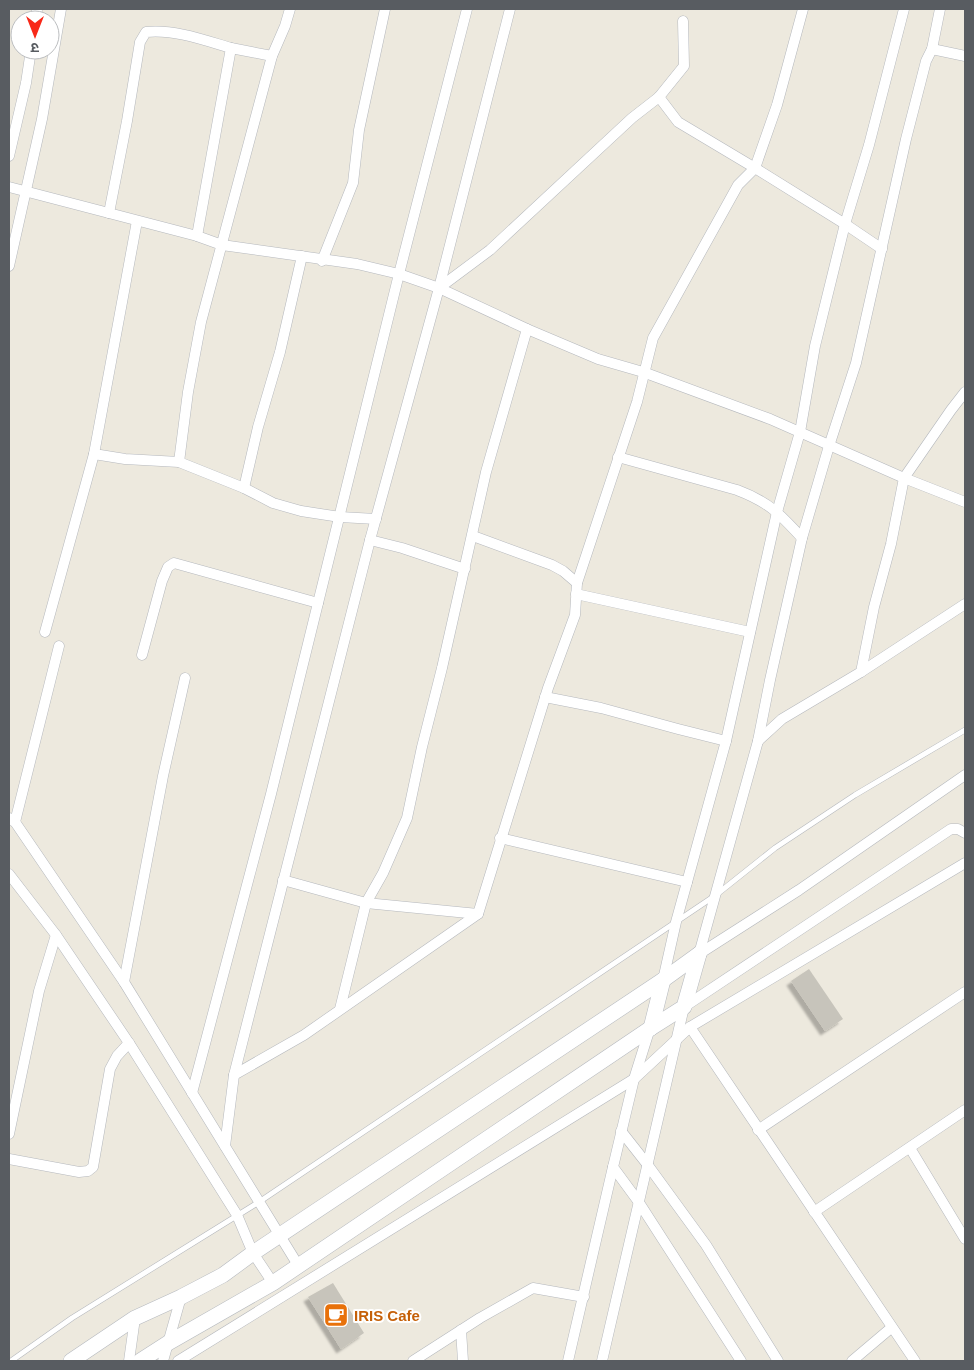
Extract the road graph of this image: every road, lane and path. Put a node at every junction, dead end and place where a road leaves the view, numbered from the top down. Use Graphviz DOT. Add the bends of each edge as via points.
graph roads {
  1 [pos="61,9"];
  2 [pos="290,9"];
  3 [pos="385,9"];
  4 [pos="468,9"];
  5 [pos="510,9"];
  6 [pos="803,9"];
  7 [pos="904,9"];
  8 [pos="940,9"];
  9 [pos="683,21"];
  10 [pos="231,48"];
  11 [pos="932,49"];
  12 [pos="272,56"];
  13 [pos="965,56"];
  14 [pos="29,60"];
  15 [pos="659,97"];
  16 [pos="9,156"];
  17 [pos="755,168"];
  18 [pos="9,187"];
  19 [pos="27,192"];
  20 [pos="109,214"];
  21 [pos="137,221"];
  22 [pos="845,224"];
  23 [pos="197,236"];
  24 [pos="222,245"];
  25 [pos="882,250"];
  26 [pos="302,256"];
  27 [pos="322,261"];
  28 [pos="9,266"];
  29 [pos="399,274"];
  30 [pos="438,288"];
  31 [pos="527,329"];
  32 [pos="644,372"];
  33 [pos="965,392"];
  34 [pos="800,432"];
  35 [pos="829,446"];
  36 [pos="94,454"];
  37 [pos="618,457"];
  38 [pos="179,462"];
  39 [pos="904,478"];
  40 [pos="244,488"];
  41 [pos="965,502"];
  42 [pos="777,512"];
  43 [pos="340,517"];
  44 [pos="376,519"];
  45 [pos="473,536"];
  46 [pos="802,538"];
  47 [pos="370,540"];
  48 [pos="465,569"];
  49 [pos="576,589"];
  50 [pos="318,603"];
  51 [pos="965,604"];
  52 [pos="45,632"];
  53 [pos="750,632"];
  54 [pos="59,646"];
  55 [pos="142,655"];
  56 [pos="861,672"];
  57 [pos="185,678"];
  58 [pos="545,697"];
  59 [pos="965,730"];
  60 [pos="726,741"];
  61 [pos="758,741"];
  62 [pos="965,775"];
  63 [pos="12,820"];
  64 [pos="965,833"];
  65 [pos="500,838"];
  66 [pos="965,863"];
  67 [pos="9,874"];
  68 [pos="284,880"];
  69 [pos="687,882"];
  70 [pos="716,895"];
  71 [pos="366,903"];
  72 [pos="478,914"];
  73 [pos="676,922"];
  74 [pos="56,935"];
  75 [pos="699,954"];
  76 [pos="664,980"];
  77 [pos="124,982"];
  78 [pos="965,992"];
  79 [pos="684,1007"];
  80 [pos="340,1009"];
  81 [pos="690,1027"];
  82 [pos="651,1028"];
  83 [pos="675,1040"];
  84 [pos="129,1043"];
  85 [pos="234,1075"];
  86 [pos="634,1079"];
  87 [pos="192,1093"];
  88 [pos="965,1110"];
  89 [pos="758,1130"];
  90 [pos="621,1131"];
  91 [pos="9,1134"];
  92 [pos="225,1146"];
  93 [pos="910,1148"];
  94 [pos="9,1159"];
  95 [pos="647,1164"];
  96 [pos="613,1167"];
  97 [pos="638,1201"];
  98 [pos="259,1202"];
  99 [pos="814,1212"];
  100 [pos="237,1215"];
  101 [pos="280,1235"];
  102 [pos="965,1239"];
  103 [pos="253,1253"];
  104 [pos="298,1265"];
  105 [pos="273,1283"];
  106 [pos="181,1297"];
  107 [pos="584,1297"];
  108 [pos="135,1318"];
  109 [pos="891,1328"];
  110 [pos="462,1330"];
  111 [pos="168,1343"];
  112 [pos="11,1361"];
  113 [pos="71,1361"];
  114 [pos="129,1361"];
  115 [pos="140,1361"];
  116 [pos="163,1361"];
  117 [pos="178,1361"];
  118 [pos="413,1361"];
  119 [pos="464,1361"];
  120 [pos="568,1361"];
  121 [pos="602,1361"];
  122 [pos="740,1361"];
  123 [pos="778,1361"];
  124 [pos="852,1361"];
  125 [pos="915,1361"];
  1 -- 19 [label="street"];
  2 -- 12 [label="street"];
  3 -- 27 [label="street" via="360,130 353,183"];
  4 -- 29 [label="street"];
  5 -- 30 [label="street"];
  6 -- 17 [label="street" via="774,114"];
  7 -- 22 [label="street" via="869,146"];
  8 -- 11 [label="street"];
  9 -- 15 [label="street" via="684,66"];
  10 -- 12 [label="street"];
  10 -- 20 [label="street" via="155,31 142,36"];
  10 -- 23 [label="street"];
  11 -- 13 [label="street"];
  11 -- 25 [label="street" via="906,139"];
  12 -- 24 [label="street"];
  14 -- 16 [label="street"];
  15 -- 17 [label="street" via="678,122"];
  15 -- 30 [label="street" via="632,118 490,250"];
  17 -- 22 [label="street"];
  17 -- 32 [label="street" via="738,185 653,338"];
  18 -- 19 [label="street"];
  19 -- 20 [label="street"];
  19 -- 28 [label="street"];
  20 -- 21 [label="street"];
  21 -- 23 [label="street"];
  21 -- 36 [label="street"];
  22 -- 25 [label="street"];
  22 -- 34 [label="street" via="815,346"];
  23 -- 24 [label="street"];
  24 -- 26 [label="street"];
  24 -- 38 [label="street" via="188,392"];
  25 -- 35 [label="street" via="856,363"];
  26 -- 27 [label="street"];
  26 -- 40 [label="street"];
  27 -- 29 [label="street" via="357,264"];
  29 -- 30 [label="street"];
  29 -- 43 [label="street"];
  30 -- 31 [label="street"];
  30 -- 44 [label="street"];
  31 -- 32 [label="street" via="598,359"];
  31 -- 45 [label="street" via="486,472"];
  32 -- 34 [label="street"];
  32 -- 37 [label="street"];
  33 -- 39 [label="street"];
  34 -- 35 [label="street"];
  34 -- 42 [label="street"];
  35 -- 39 [label="street"];
  35 -- 46 [label="street"];
  36 -- 38 [label="street"];
  36 -- 52 [label="street"];
  37 -- 42 [label="street" via="737,490 754,496"];
  37 -- 49 [label="street"];
  38 -- 40 [label="street"];
  39 -- 41 [label="street"];
  39 -- 56 [label="street"];
  40 -- 43 [label="street" via="273,503"];
  42 -- 46 [label="street"];
  42 -- 53 [label="street"];
  43 -- 44 [label="street"];
  43 -- 50 [label="street"];
  44 -- 47 [label="street"];
  45 -- 48 [label="street"];
  45 -- 49 [label="street" via="552,564 563,571"];
  46 -- 61 [label="street"];
  47 -- 48 [label="street"];
  47 -- 68 [label="street"];
  48 -- 71 [label="street" via="407,818"];
  49 -- 53 [label="street"];
  49 -- 58 [label="street" via="574,615"];
  50 -- 55 [label="street" via="174,563 168,567 162,581"];
  50 -- 87 [label="street"];
  51 -- 56 [label="street"];
  53 -- 60 [label="street"];
  54 -- 63 [label="street"];
  56 -- 61 [label="street" via="782,719"];
  57 -- 77 [label="street"];
  58 -- 60 [label="street" via="602,708"];
  58 -- 65 [label="street"];
  59 -- 70 [label="lane" via="855,795 775,848"];
  60 -- 69 [label="street"];
  61 -- 70 [label="street"];
  62 -- 75 [label="street" via="799,890"];
  63 -- 77 [label="street"];
  64 -- 79 [label="street" via="951,829"];
  65 -- 69 [label="street"];
  65 -- 72 [label="street"];
  66 -- 81 [label="street"];
  67 -- 74 [label="street"];
  68 -- 71 [label="street"];
  68 -- 85 [label="street"];
  69 -- 73 [label="street"];
  70 -- 73 [label="lane"];
  70 -- 75 [label="street"];
  71 -- 72 [label="street"];
  71 -- 80 [label="street"];
  72 -- 80 [label="street"];
  73 -- 76 [label="street"];
  73 -- 98 [label="lane"];
  74 -- 84 [label="street"];
  74 -- 91 [label="street" via="39,991"];
  75 -- 76 [label="street"];
  75 -- 79 [label="street"];
  76 -- 82 [label="street"];
  76 -- 101 [label="street"];
  77 -- 87 [label="street"];
  78 -- 89 [label="street"];
  79 -- 82 [label="street"];
  79 -- 83 [label="street"];
  80 -- 85 [label="street" via="304,1036"];
  81 -- 83 [label="street"];
  81 -- 89 [label="street"];
  82 -- 86 [label="street"];
  82 -- 104 [label="street"];
  83 -- 86 [label="street"];
  83 -- 95 [label="street"];
  84 -- 94 [label="street" via="110,1069 93,1167 88,1172"];
  84 -- 100 [label="street"];
  85 -- 92 [label="street"];
  86 -- 90 [label="street"];
  86 -- 117 [label="street"];
  87 -- 92 [label="street"];
  88 -- 93 [label="street"];
  89 -- 99 [label="street"];
  90 -- 95 [label="street"];
  90 -- 96 [label="street"];
  92 -- 98 [label="street"];
  93 -- 99 [label="street"];
  93 -- 102 [label="street"];
  95 -- 97 [label="street"];
  95 -- 123 [label="street" via="706,1246"];
  96 -- 97 [label="street"];
  96 -- 107 [label="street"];
  97 -- 121 [label="street"];
  97 -- 122 [label="street"];
  98 -- 100 [label="lane"];
  98 -- 101 [label="street"];
  99 -- 109 [label="street"];
  100 -- 103 [label="street"];
  100 -- 112 [label="lane" via="72,1318"];
  101 -- 103 [label="street"];
  101 -- 104 [label="street"];
  103 -- 105 [label="street"];
  103 -- 106 [label="street" via="223,1275"];
  104 -- 105 [label="street"];
  105 -- 111 [label="street"];
  106 -- 108 [label="street"];
  106 -- 111 [label="street"];
  107 -- 110 [label="street" via="533,1288"];
  107 -- 120 [label="street"];
  108 -- 113 [label="street"];
  108 -- 114 [label="street"];
  109 -- 124 [label="street"];
  109 -- 125 [label="street"];
  110 -- 118 [label="street"];
  110 -- 119 [label="street"];
  111 -- 115 [label="street"];
  111 -- 116 [label="street"];
}
